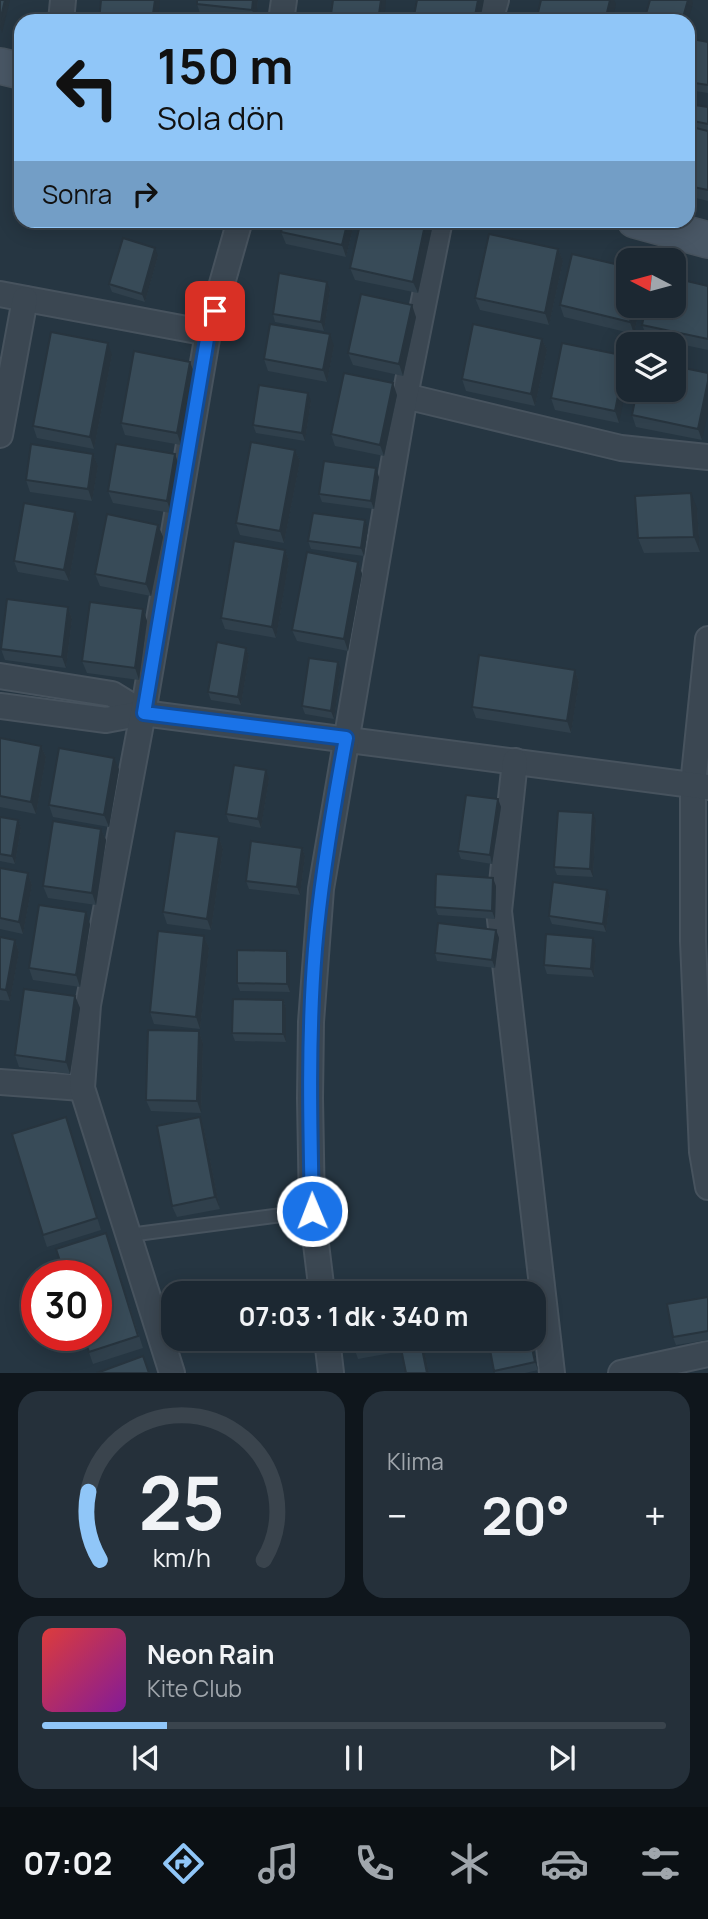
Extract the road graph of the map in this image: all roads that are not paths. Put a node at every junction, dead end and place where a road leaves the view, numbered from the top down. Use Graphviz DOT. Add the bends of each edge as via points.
graph roads {
  1 [pos="238,228"];
  2 [pos="438,228"];
  3 [pos="664,228"];
  4 [pos="708,240"];
  5 [pos="0,295"];
  6 [pos="25,299"];
  7 [pos="208,333"];
  8 [pos="405,396"];
  9 [pos="0,435"];
  10 [pos="708,457"];
  11 [pos="708,639"];
  12 [pos="0,676"];
  13 [pos="0,706"];
  14 [pos="144,713"];
  15 [pos="346,738"];
  16 [pos="515,761"];
  17 [pos="701,786"];
  18 [pos="0,1082"];
  19 [pos="82,1088"];
  20 [pos="708,1187"];
  21 [pos="312,1211"];
  22 [pos="129,1236"];
  23 [pos="321,1281"];
  24 [pos="328,1351"];
  25 [pos="708,1354"];
  26 [pos="172,1373"];
  27 [pos="331,1373"];
  28 [pos="552,1373"];
  29 [pos="621,1373"];
  1 -- 7 [label="street"];
  2 -- 8 [label="street"];
  3 -- 4 [label="street"];
  5 -- 6 [label="street"];
  6 -- 7 [label="street"];
  6 -- 9 [label="street"];
  7 -- 14 [label="street"];
  8 -- 10 [label="street" via="621,448"];
  8 -- 15 [label="street"];
  11 -- 17 [label="street"];
  12 -- 14 [label="street" via="112,694"];
  13 -- 14 [label="street" via="106,720"];
  14 -- 15 [label="street"];
  14 -- 19 [label="street" via="88,1004"];
  15 -- 16 [label="street"];
  15 -- 21 [label="street" via="314,962"];
  16 -- 17 [label="street"];
  16 -- 28 [label="street" via="499,911"];
  17 -- 20 [label="street" via="693,941 702,1152"];
  18 -- 19 [label="street"];
  19 -- 22 [label="street"];
  21 -- 22 [label="lane"];
  21 -- 23 [label="street"];
  22 -- 26 [label="street"];
  24 -- 27 [label="street"];
  25 -- 29 [label="street"];
}
